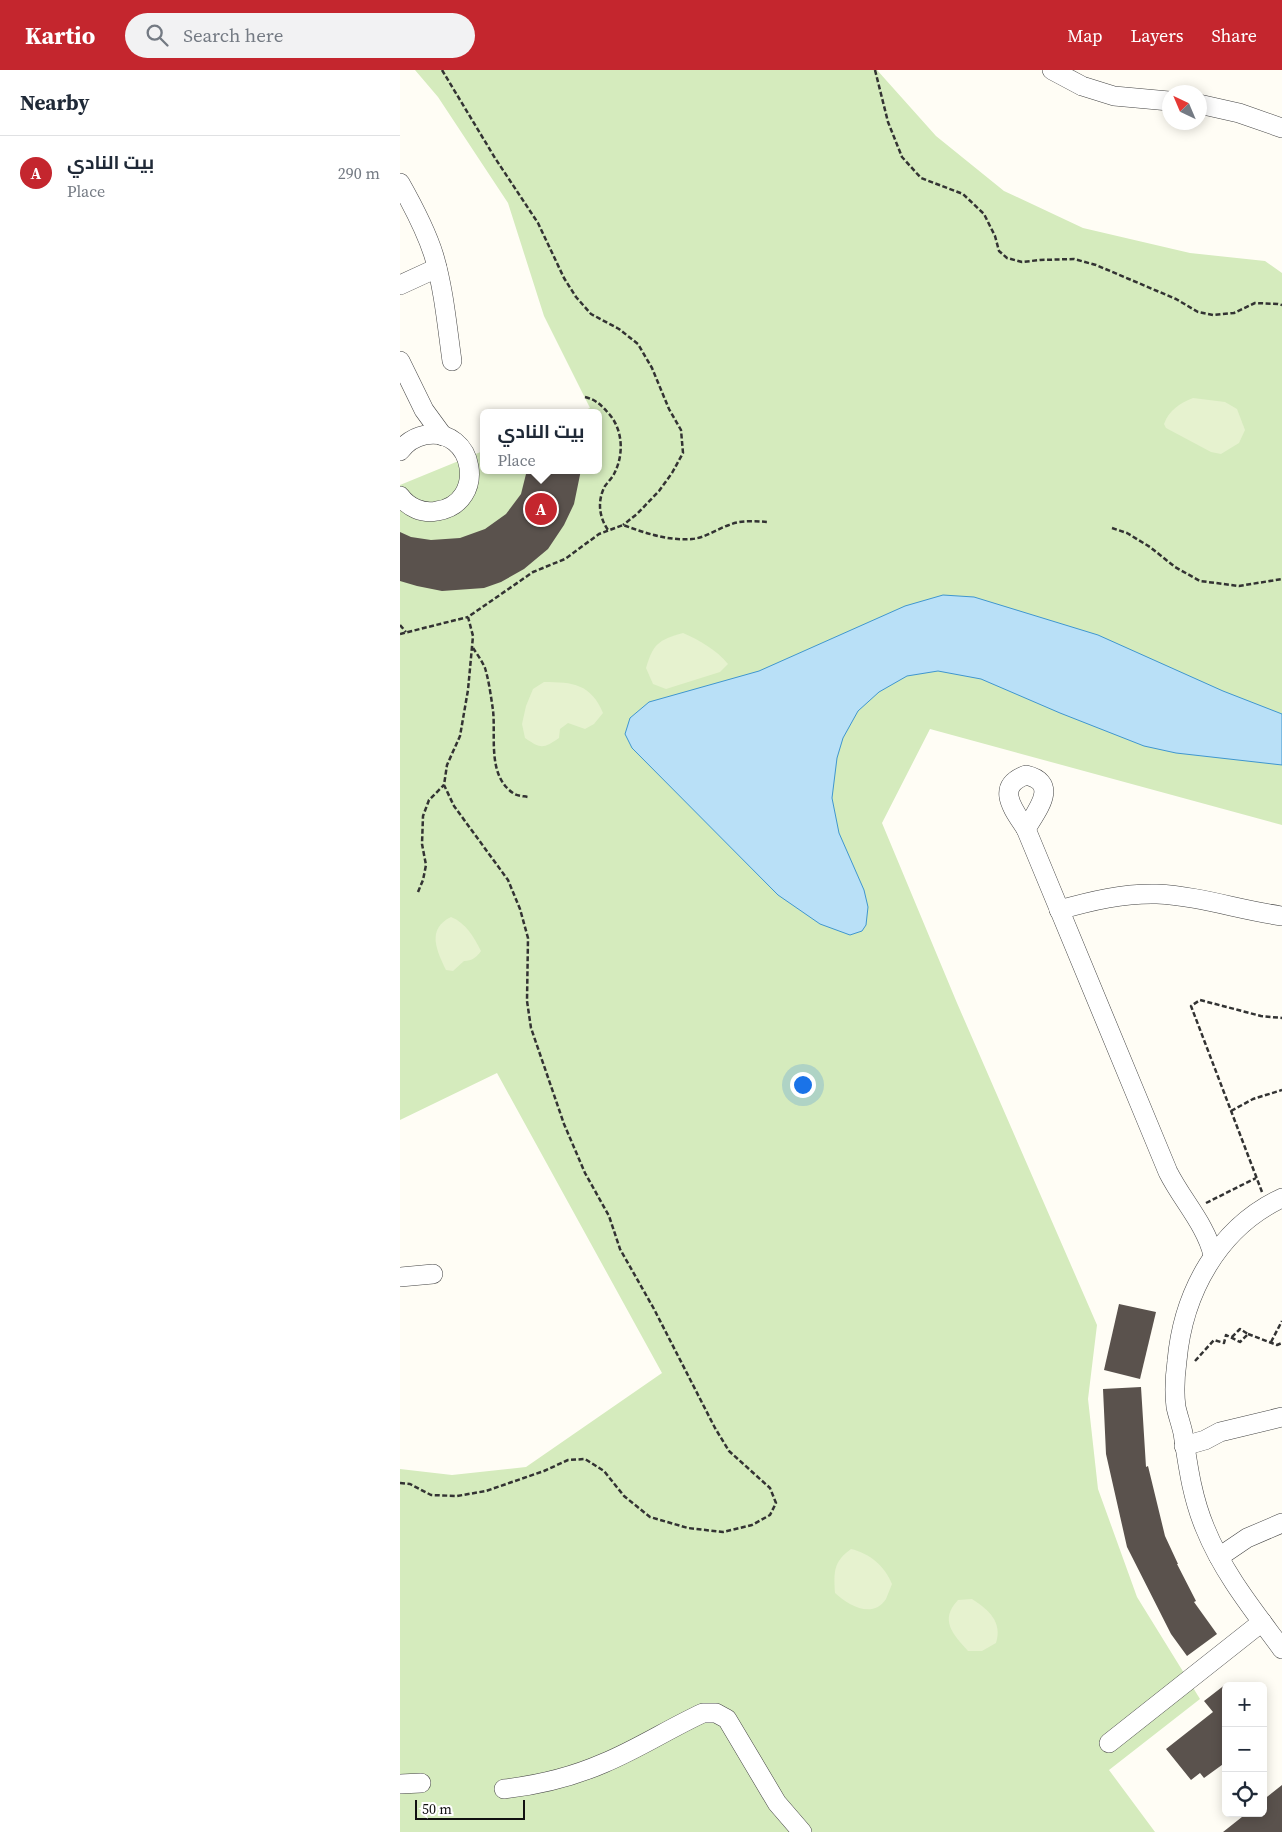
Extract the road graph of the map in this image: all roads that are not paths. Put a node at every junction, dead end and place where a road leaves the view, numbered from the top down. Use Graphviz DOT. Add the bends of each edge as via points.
graph roads {
  1 [pos="1052,70"];
  2 [pos="1162,100"];
  3 [pos="1207,106"];
  4 [pos="1282,128"];
  5 [pos="400,183"];
  6 [pos="437,268"];
  7 [pos="400,285"];
  8 [pos="400,361"];
  9 [pos="452,361"];
  10 [pos="420,400"];
  11 [pos="443,436"];
  12 [pos="405,446"];
  13 [pos="400,496"];
  14 [pos="1026,829"];
  15 [pos="1059,910"];
  16 [pos="1282,916"];
  17 [pos="1274,1201"];
  18 [pos="1195,1217"];
  19 [pos="1231,1233"];
  20 [pos="1214,1255"];
  21 [pos="433,1274"];
  22 [pos="400,1277"];
  23 [pos="1282,1417"];
  24 [pos="1183,1439"];
  25 [pos="1282,1523"];
  26 [pos="1219,1557"];
  27 [pos="1262,1622"];
  28 [pos="1282,1649"];
  29 [pos="1109,1743"];
  30 [pos="422,1783"];
  31 [pos="400,1784"];
  32 [pos="504,1789"];
  33 [pos="800,1831"];
  1 -- 2 [label="street" via="1082,86 1114,96"];
  3 -- 4 [label="street"];
  5 -- 6 [label="street" via="427,236"];
  6 -- 7 [label="street"];
  6 -- 9 [label="street"];
  8 -- 10 [label="street"];
  10 -- 11 [label="street"];
  10 -- 12 [label="street" via="417,421"];
  11 -- 12 [label="street" via="430,434"];
  11 -- 13 [label="street" via="458,445 468,460 470,478 464,494 451,507 434,512 416,509"];
  14 -- 15 [label="street"];
  15 -- 16 [label="street" via="1098,900 1157,894"];
  15 -- 18 [label="street" via="1168,1172"];
  17 -- 19 [label="street"];
  18 -- 19 [label="street" via="1215,1231"];
  18 -- 20 [label="street" via="1209,1239"];
  19 -- 20 [label="street"];
  20 -- 24 [label="street" via="1188,1305 1179,1338 1176,1407"];
  21 -- 22 [label="street"];
  23 -- 24 [label="street"];
  24 -- 26 [label="street" via="1195,1500"];
  25 -- 26 [label="street" via="1247,1538"];
  26 -- 27 [label="street"];
  27 -- 28 [label="street"];
  27 -- 29 [label="street"];
  30 -- 31 [label="street"];
  32 -- 33 [label="street" via="582,1772 703,1713 716,1713 727,1719 777,1802"];
}
